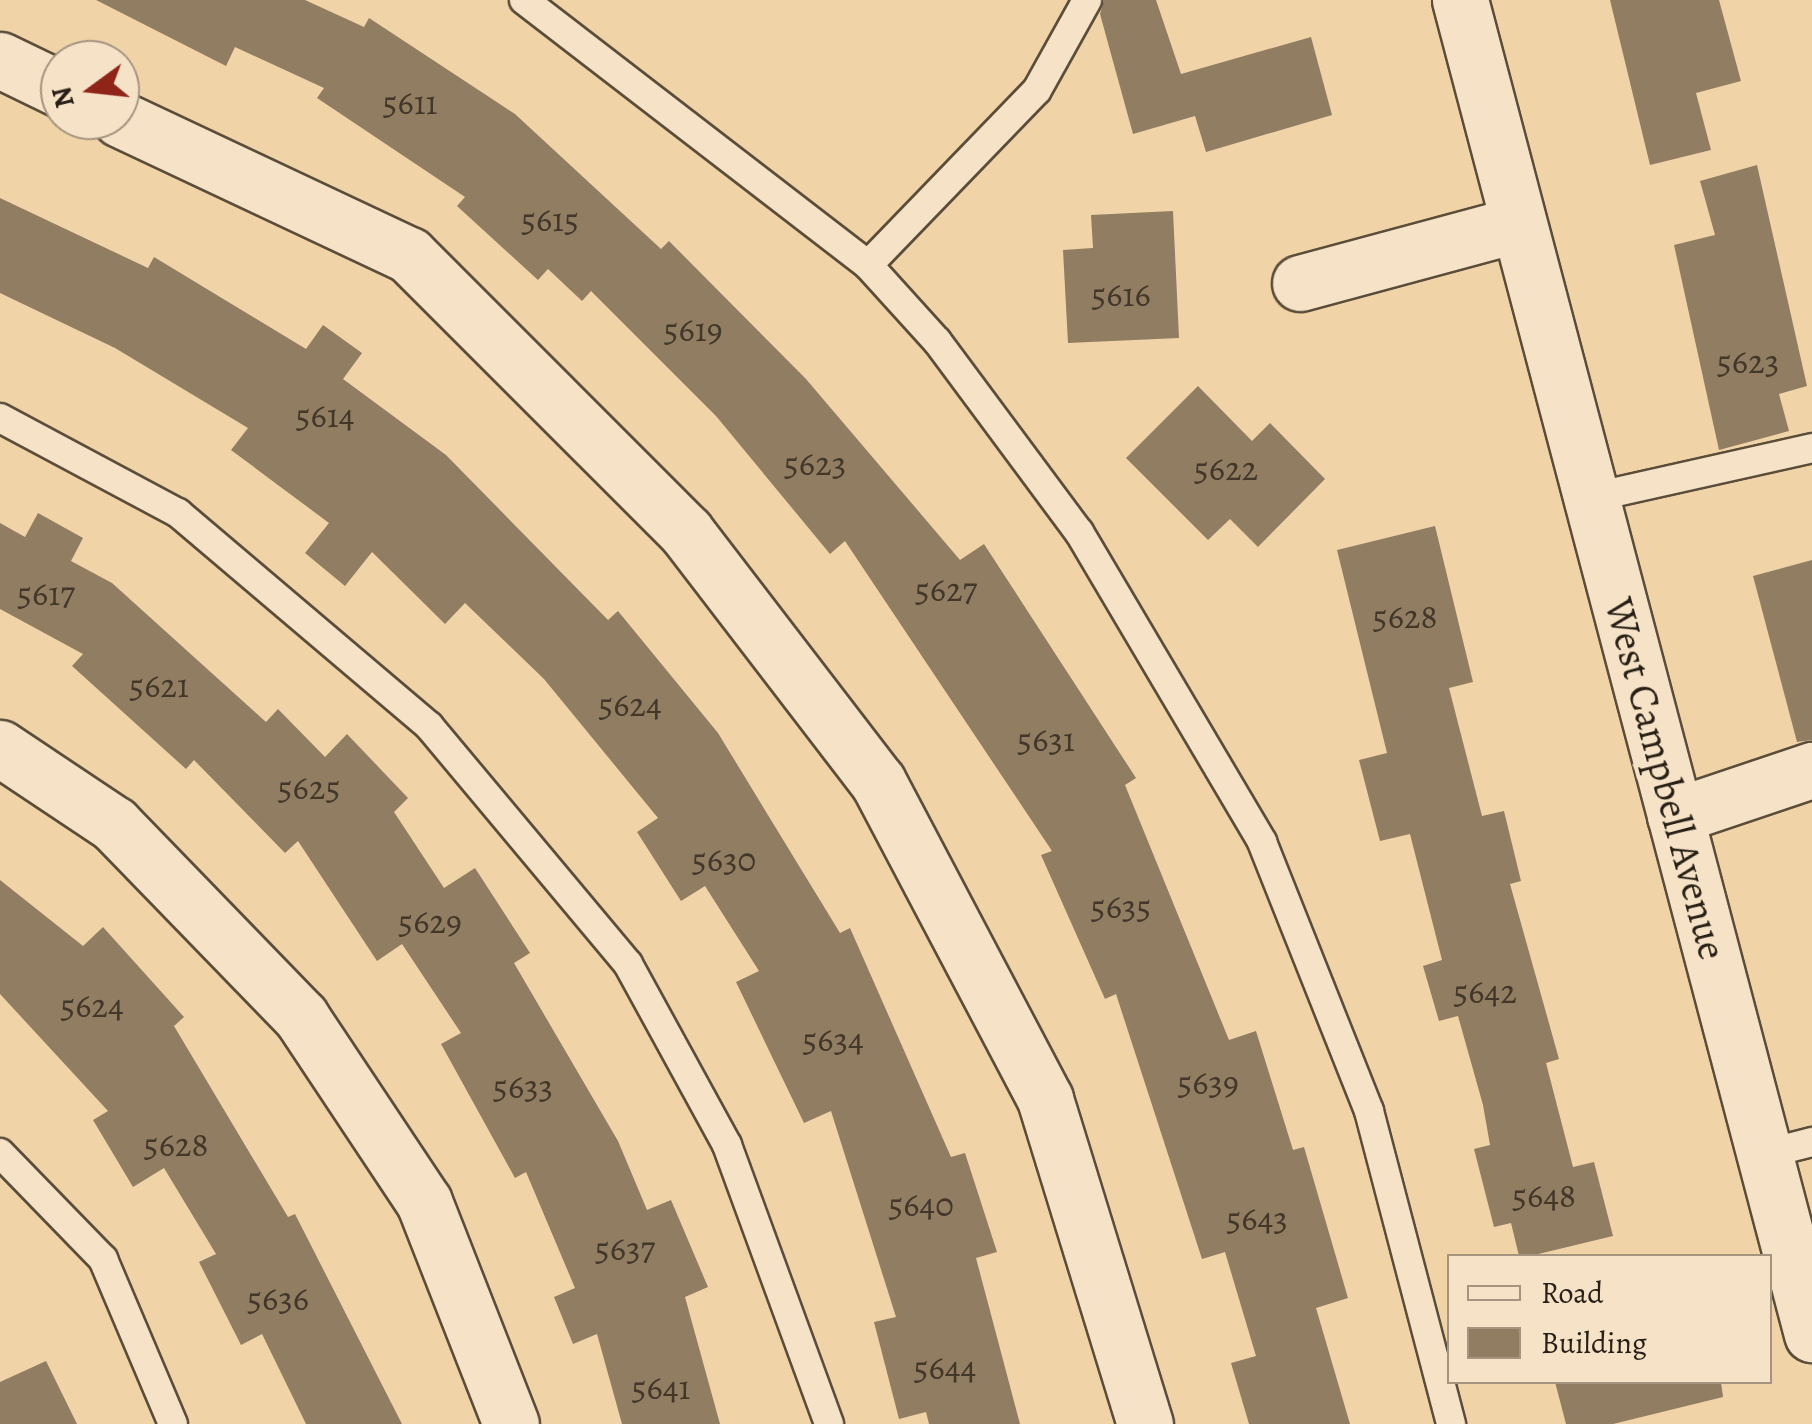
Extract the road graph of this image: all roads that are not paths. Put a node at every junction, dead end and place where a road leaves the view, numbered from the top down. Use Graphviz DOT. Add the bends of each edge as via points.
graph roads {
  1 [pos="524,0"];
  2 [pos="1087,0"];
  3 [pos="1460,0"];
  4 [pos="0,60"];
  5 [pos="40,80"];
  6 [pos="140,127"];
  7 [pos="1515,225"];
  8 [pos="868,265"];
  9 [pos="1300,283"];
  10 [pos="0,418"];
  11 [pos="1812,448"];
  12 [pos="1589,498"];
  13 [pos="0,748"];
  14 [pos="1812,770"];
  15 [pos="1675,816"];
  16 [pos="1789,1148"];
  17 [pos="0,1153"];
  18 [pos="1812,1334"];
  19 [pos="172,1424"];
  20 [pos="511,1424"];
  21 [pos="830,1424"];
  22 [pos="1145,1424"];
  23 [pos="1452,1424"];
  1 -- 8 [label="lane"];
  2 -- 8 [label="lane" via="1037,90"];
  3 -- 7 [label="street, West Campbell Avenue"];
  4 -- 5 [label="street"];
  6 -- 22 [label="street" via="409,255 686,532 878,782 1046,1099"];
  7 -- 9 [label="street"];
  7 -- 12 [label="street, West Campbell Avenue"];
  8 -- 23 [label="lane" via="937,341 1079,532 1262,842 1369,1111"];
  10 -- 21 [label="lane" via="178,513 429,726 628,964 727,1146"];
  11 -- 12 [label="lane"];
  12 -- 15 [label="street, West Campbell Avenue"];
  13 -- 20 [label="street" via="114,824 301,1017 424,1202"];
  14 -- 15 [label="street"];
  15 -- 16 [label="street, West Campbell Avenue"];
  16 -- 18 [label="street, West Campbell Avenue"];
  17 -- 19 [label="lane" via="103,1259"];
}
